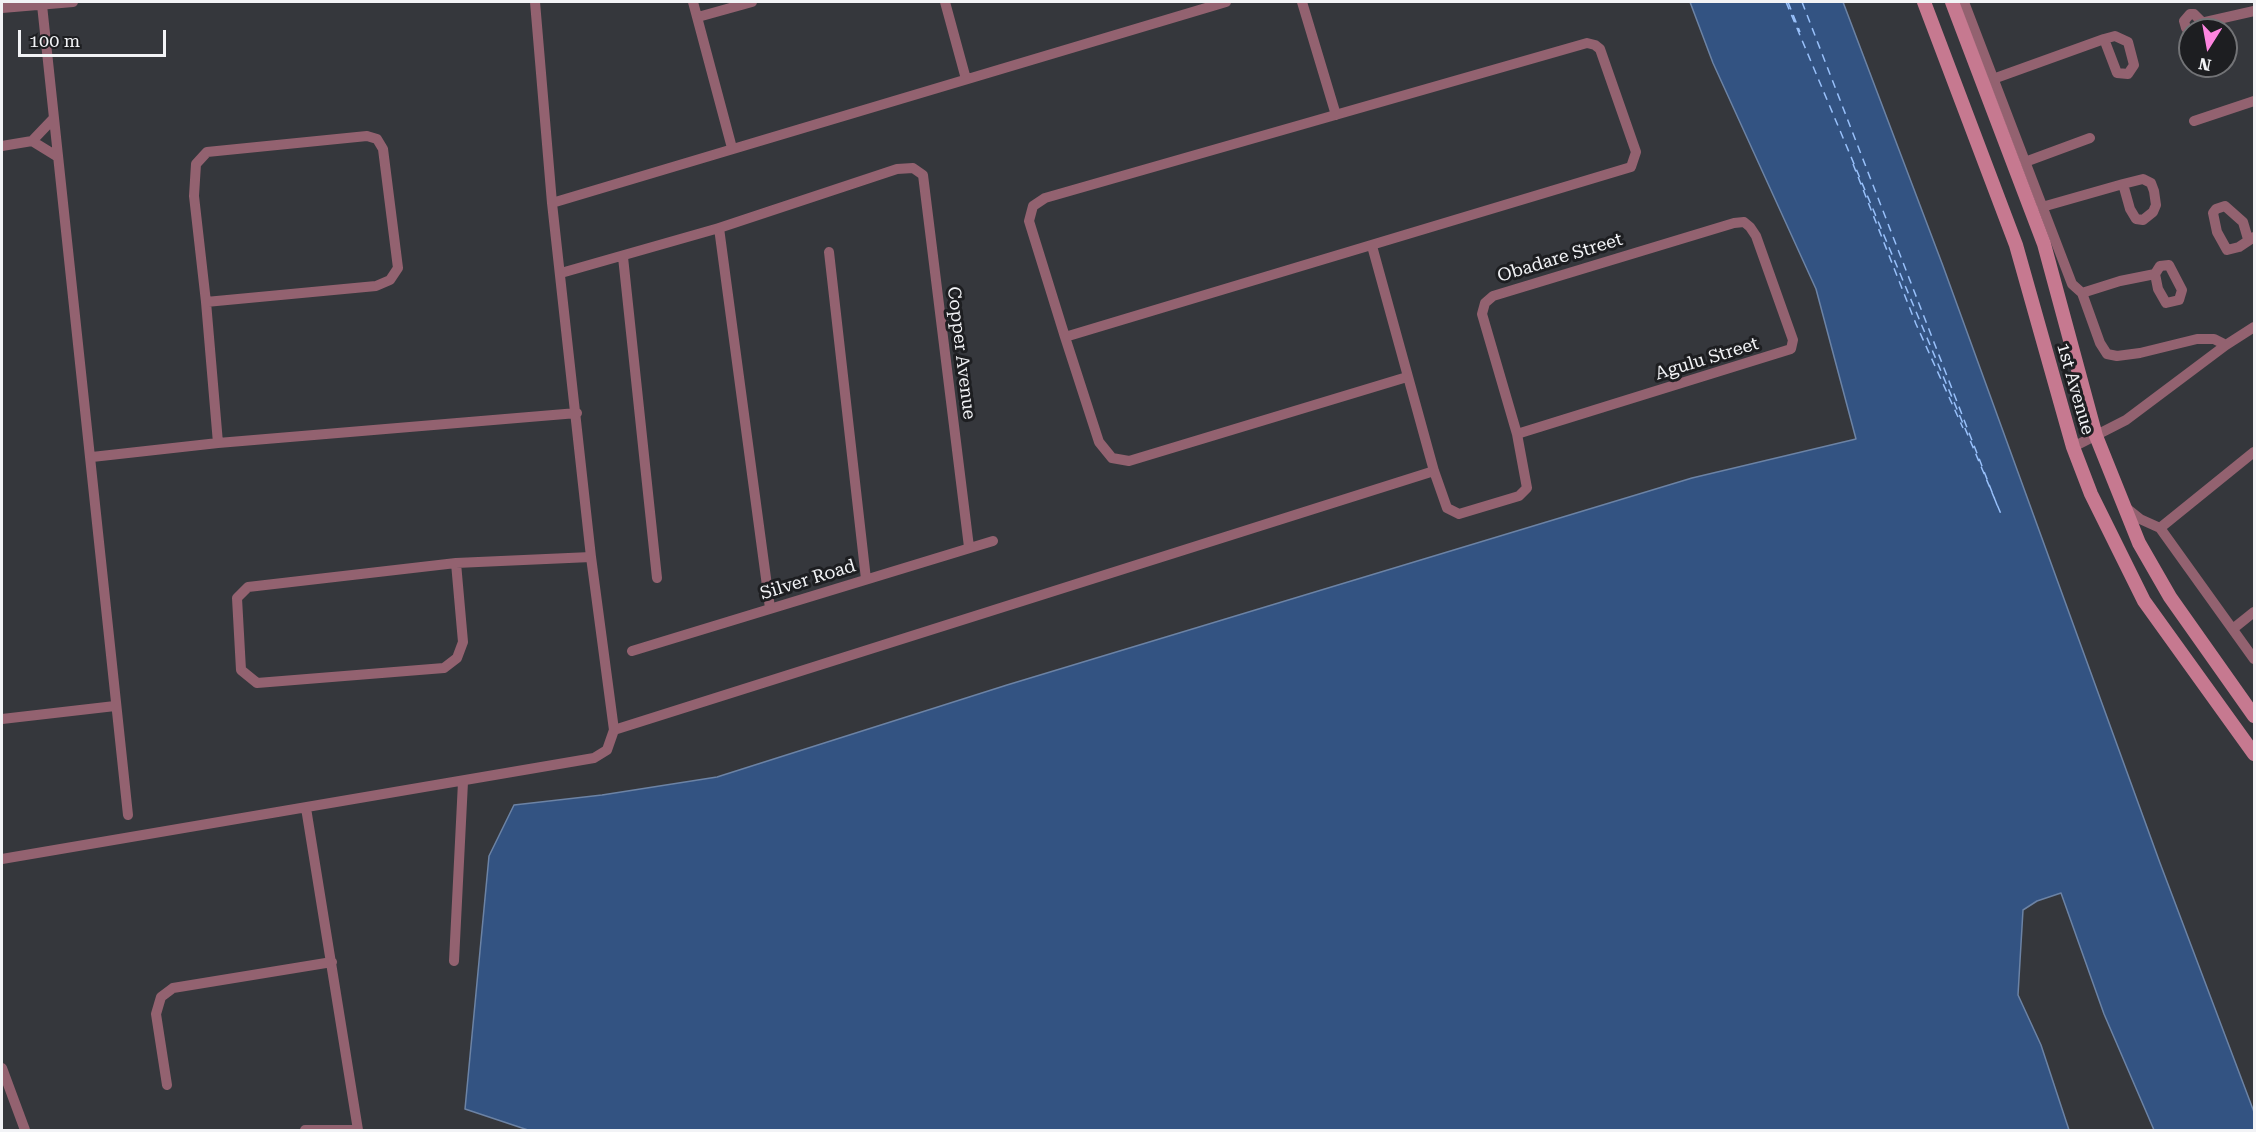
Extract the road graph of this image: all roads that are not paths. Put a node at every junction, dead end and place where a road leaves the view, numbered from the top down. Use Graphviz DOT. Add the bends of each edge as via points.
graph roads {
  1 [pos="73,2"];
  2 [pos="535,2"];
  3 [pos="693,2"];
  4 [pos="752,2"];
  5 [pos="945,2"];
  6 [pos="1226,2"];
  7 [pos="1302,2"];
  8 [pos="1924,2"];
  9 [pos="1952,2"];
  10 [pos="1964,2"];
  11 [pos="42,5"];
  12 [pos="2,8"];
  13 [pos="2254,11"];
  14 [pos="698,17"];
  15 [pos="2187,18"];
  16 [pos="2199,18"];
  17 [pos="2230,18"];
  18 [pos="2104,39"];
  19 [pos="966,79"];
  20 [pos="1993,79"];
  21 [pos="2254,101"];
  22 [pos="1336,115"];
  23 [pos="54,118"];
  24 [pos="2194,121"];
  25 [pos="2090,138"];
  26 [pos="32,141"];
  27 [pos="2,146"];
  28 [pos="732,148"];
  29 [pos="58,157"];
  30 [pos="2025,162"];
  31 [pos="2123,184"];
  32 [pos="552,203"];
  33 [pos="2042,207"];
  34 [pos="719,228"];
  35 [pos="1756,236"];
  36 [pos="1372,246"];
  37 [pos="829,252"];
  38 [pos="623,257"];
  39 [pos="561,273"];
  40 [pos="2155,274"];
  41 [pos="2082,293"];
  42 [pos="206,302"];
  43 [pos="2254,327"];
  44 [pos="1065,337"];
  45 [pos="2226,345"];
  46 [pos="1407,377"];
  47 [pos="577,413"];
  48 [pos="1517,434"];
  49 [pos="2096,436"];
  50 [pos="218,443"];
  51 [pos="2073,447"];
  52 [pos="2254,452"];
  53 [pos="92,457"];
  54 [pos="1434,471"];
  55 [pos="2125,507"];
  56 [pos="2160,528"];
  57 [pos="993,541"];
  58 [pos="969,547"];
  59 [pos="591,557"];
  60 [pos="456,563"];
  61 [pos="657,578"];
  62 [pos="866,579"];
  63 [pos="770,609"];
  64 [pos="2254,612"];
  65 [pos="2234,628"];
  66 [pos="632,651"];
  67 [pos="2254,659"];
  68 [pos="115,706"];
  69 [pos="2254,716"];
  70 [pos="2,719"];
  71 [pos="614,730"];
  72 [pos="2254,754"];
  73 [pos="463,782"];
  74 [pos="306,807"];
  75 [pos="128,815"];
  76 [pos="2,860"];
  77 [pos="454,961"];
  78 [pos="332,962"];
  79 [pos="2,1068"];
  80 [pos="167,1085"];
  81 [pos="358,1130"];
  82 [pos="26,1131"];
  83 [pos="305,1131"];
  1 -- 11 [label="street"];
  2 -- 32 [label="street"];
  3 -- 14 [label="street"];
  4 -- 14 [label="street"];
  5 -- 19 [label="street"];
  6 -- 19 [label="street"];
  7 -- 22 [label="street"];
  8 -- 51 [label="main road, 1st Avenue" via="2016,245"];
  9 -- 49 [label="main road, 1st Avenue" via="2044,244"];
  10 -- 20 [label="street"];
  11 -- 12 [label="street"];
  11 -- 23 [label="street"];
  13 -- 17 [label="street"];
  14 -- 28 [label="street"];
  15 -- 16 [label="street" via="2190,14"];
  18 -- 20 [label="street"];
  19 -- 28 [label="street"];
  20 -- 30 [label="street"];
  21 -- 24 [label="street"];
  22 -- 36 [label="street" via="1587,43 1600,49 1636,152 1631,167"];
  22 -- 44 [label="street" via="1045,198 1034,206 1029,221"];
  23 -- 26 [label="street"];
  23 -- 29 [label="street"];
  25 -- 30 [label="street"];
  26 -- 27 [label="street"];
  26 -- 29 [label="street"];
  28 -- 32 [label="street"];
  29 -- 53 [label="street"];
  30 -- 33 [label="street"];
  31 -- 33 [label="street"];
  32 -- 39 [label="street"];
  33 -- 41 [label="street" via="2072,284"];
  34 -- 38 [label="street"];
  34 -- 58 [label="street, Copper Avenue" via="897,169 913,168 923,175"];
  34 -- 63 [label="street"];
  35 -- 48 [label="street, Agulu Street" via="1793,340 1791,349"];
  35 -- 48 [label="street, Obadare Street" via="1744,222 1734,223 1493,296 1485,303 1482,314"];
  36 -- 44 [label="street"];
  36 -- 46 [label="street"];
  37 -- 62 [label="street"];
  38 -- 39 [label="street"];
  38 -- 61 [label="street"];
  39 -- 47 [label="street"];
  40 -- 41 [label="street"];
  41 -- 45 [label="street" via="2107,354 2140,353 2197,339 2214,339"];
  42 -- 42 [label="street" via="194,196 196,164 207,152 367,136 377,140 383,149 398,268 390,280 376,286"];
  42 -- 50 [label="street"];
  43 -- 45 [label="street"];
  44 -- 46 [label="street" via="1099,442 1112,458 1130,461"];
  45 -- 49 [label="street" via="2126,420"];
  46 -- 54 [label="street"];
  47 -- 50 [label="street"];
  47 -- 59 [label="street"];
  48 -- 54 [label="street, Obadare Street" via="1527,488 1519,496 1459,514 1447,508"];
  49 -- 51 [label="street"];
  49 -- 55 [label="main road, 1st Avenue"];
  50 -- 53 [label="street"];
  51 -- 72 [label="main road, 1st Avenue" via="2108,532 2144,601"];
  52 -- 56 [label="street"];
  53 -- 68 [label="street"];
  54 -- 71 [label="street"];
  55 -- 56 [label="street"];
  55 -- 69 [label="main road, 1st Avenue" via="2139,543 2170,597"];
  56 -- 65 [label="street"];
  57 -- 58 [label="street, Silver Road"];
  58 -- 62 [label="street, Silver Road"];
  59 -- 60 [label="street"];
  59 -- 71 [label="street"];
  60 -- 60 [label="street" via="248,587 237,598 241,670 257,683 444,668 457,658 463,642"];
  62 -- 63 [label="street, Silver Road"];
  63 -- 66 [label="street, Silver Road"];
  64 -- 65 [label="street"];
  65 -- 67 [label="street"];
  68 -- 70 [label="street"];
  68 -- 75 [label="street"];
  71 -- 73 [label="street" via="607,750 594,758"];
  73 -- 74 [label="street"];
  73 -- 77 [label="street"];
  74 -- 76 [label="street"];
  74 -- 78 [label="street"];
  78 -- 80 [label="street" via="173,988 161,997 156,1014"];
  78 -- 81 [label="street"];
  79 -- 82 [label="street"];
  81 -- 83 [label="street"];
}
